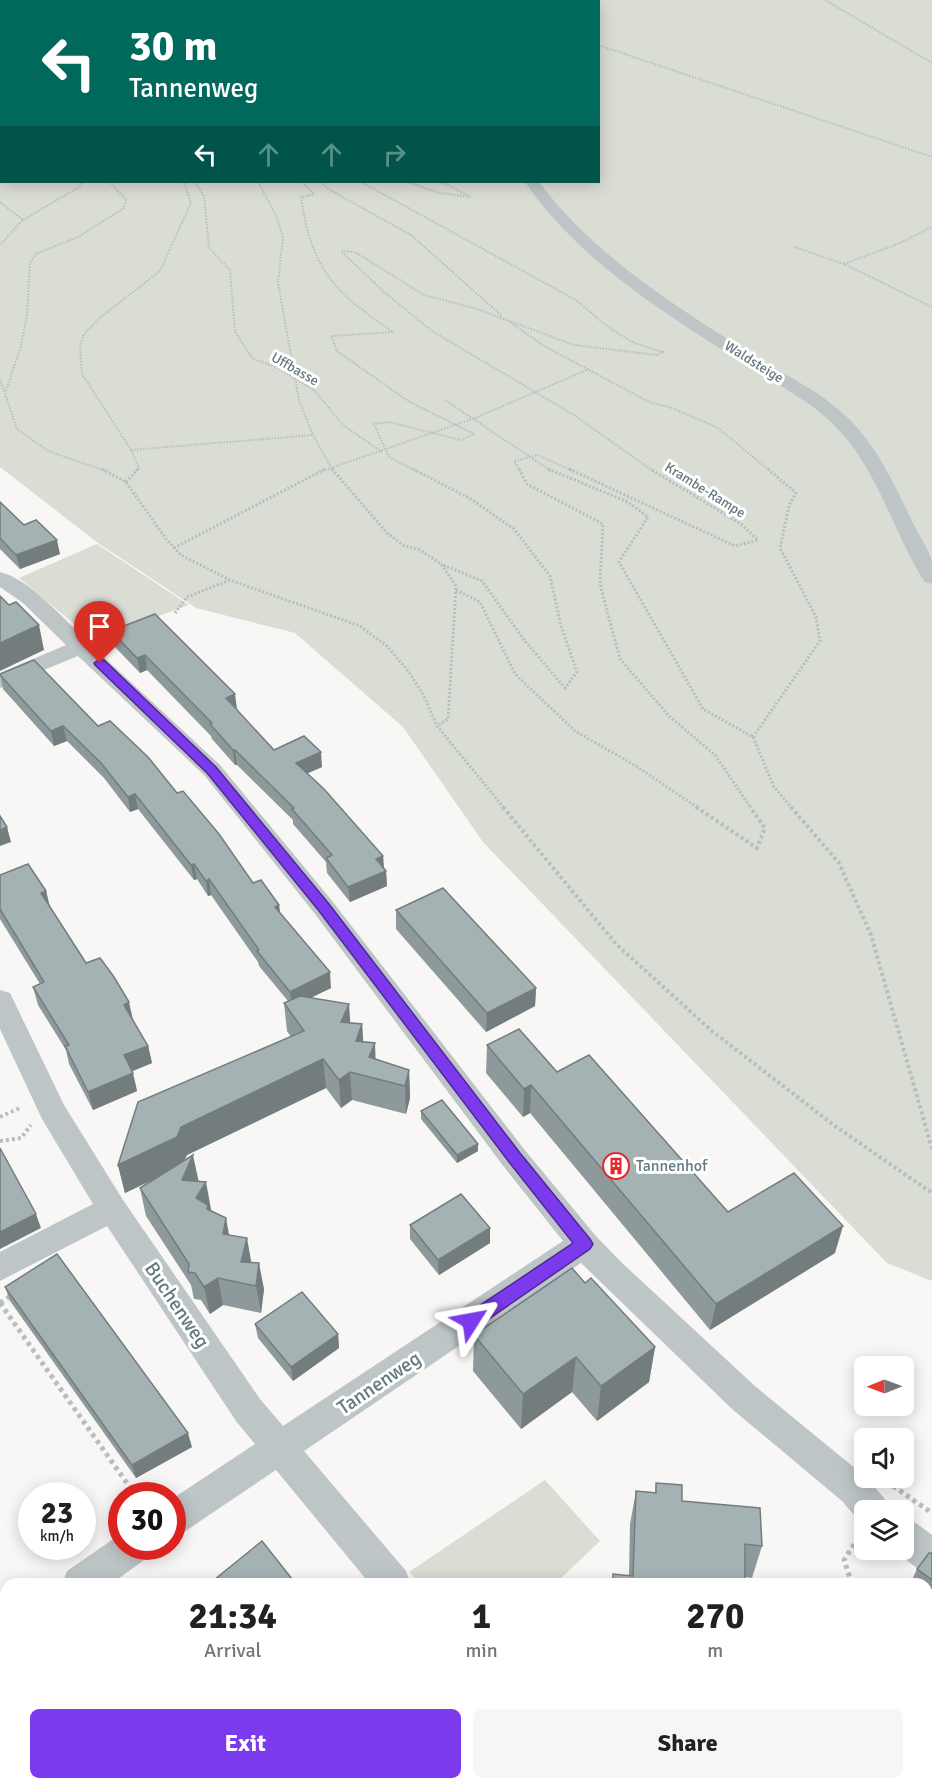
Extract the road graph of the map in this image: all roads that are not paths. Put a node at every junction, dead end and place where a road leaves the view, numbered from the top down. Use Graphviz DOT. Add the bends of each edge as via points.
graph roads {
  1 [pos="533,183"];
  2 [pos="0,578"];
  3 [pos="932,579"];
  4 [pos="83,646"];
  5 [pos="0,681"];
  6 [pos="0,1000"];
  7 [pos="112,1209"];
  8 [pos="584,1244"];
  9 [pos="0,1267"];
  10 [pos="281,1450"];
  11 [pos="871,1497"];
  12 [pos="186,1511"];
  13 [pos="914,1544"];
  14 [pos="930,1556"];
  15 [pos="114,1560"];
  16 [pos="89,1578"];
  17 [pos="388,1578"];
  1 -- 3 [label="street, Waldsteige" via="572,230 616,268 842,422 880,471 915,553"];
  2 -- 4 [label="street"];
  4 -- 5 [label="street"];
  4 -- 8 [label="street" via="212,770"];
  6 -- 7 [label="street, Buchenweg" via="52,1111"];
  7 -- 9 [label="street"];
  7 -- 10 [label="street, Buchenweg" via="248,1410"];
  8 -- 10 [label="street, Tannenweg"];
  8 -- 11 [label="street" via="744,1398"];
  10 -- 12 [label="street, Tannenweg"];
  10 -- 17 [label="street, Buchenweg"];
  13 -- 14 [label="street"];
  15 -- 16 [label="street"];
}
